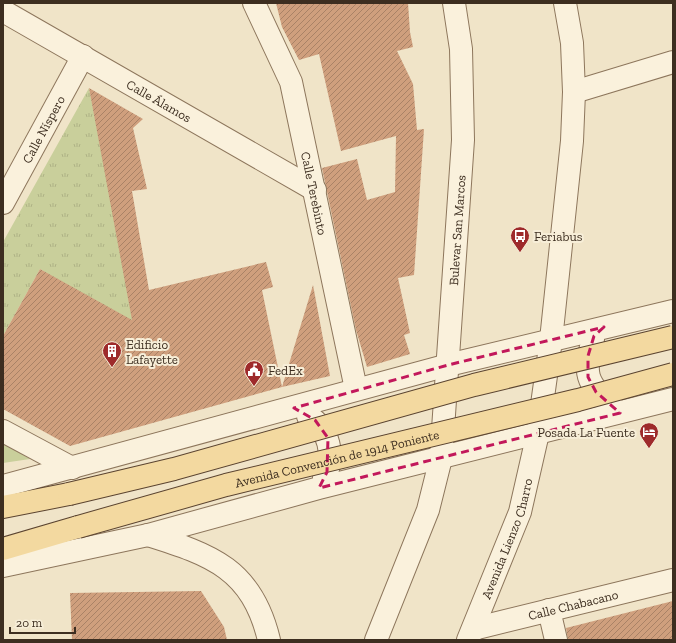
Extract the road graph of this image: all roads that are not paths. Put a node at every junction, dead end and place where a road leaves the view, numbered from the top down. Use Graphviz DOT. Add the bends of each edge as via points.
graph roads {
  1 [pos="254,3"];
  2 [pos="454,3"];
  3 [pos="565,3"];
  4 [pos="3,11"];
  5 [pos="83,56"];
  6 [pos="673,62"];
  7 [pos="574,92"];
  8 [pos="315,190"];
  9 [pos="3,203"];
  10 [pos="673,311"];
  11 [pos="604,327"];
  12 [pos="673,337"];
  13 [pos="551,340"];
  14 [pos="448,365"];
  15 [pos="673,374"];
  16 [pos="356,389"];
  17 [pos="673,399"];
  18 [pos="294,408"];
  19 [pos="620,413"];
  20 [pos="3,431"];
  21 [pos="538,433"];
  22 [pos="441,458"];
  23 [pos="72,468"];
  24 [pos="3,486"];
  25 [pos="318,488"];
  26 [pos="3,507"];
  27 [pos="148,535"];
  28 [pos="3,548"];
  29 [pos="3,566"];
  30 [pos="673,580"];
  31 [pos="549,610"];
  32 [pos="470,634"];
  33 [pos="269,640"];
  34 [pos="376,640"];
  35 [pos="556,640"];
  1 -- 8 [label="street, Calle Terebinto" via="291,82"];
  2 -- 14 [label="street, Bulevar San Marcos" via="461,49 463,140"];
  3 -- 7 [label="street" via="572,43"];
  4 -- 5 [label="street, Calle Álamos"];
  5 -- 8 [label="street, Calle Álamos"];
  5 -- 9 [label="street, Calle Níspero"];
  6 -- 7 [label="street"];
  7 -- 13 [label="street" via="572,141"];
  8 -- 16 [label="street, Calle Terebinto"];
  10 -- 11 [label="street"];
  11 -- 13 [label="street"];
  11 -- 19 [label="street" via="594,336 588,356 588,377 596,392"];
  12 -- 26 [label="main road, bridge" via="474,385 174,469"];
  13 -- 14 [label="street"];
  13 -- 21 [label="street"];
  14 -- 16 [label="street"];
  14 -- 22 [label="street, Bulevar San Marcos"];
  15 -- 28 [label="main road, Avenida Convención de 1914 Poniente, bridge" via="570,402 226,485"];
  16 -- 18 [label="street"];
  17 -- 19 [label="street, Avenida Convención de 1914 Poniente"];
  18 -- 23 [label="street"];
  18 -- 25 [label="street" via="315,420 328,438 328,472"];
  19 -- 21 [label="street, Avenida Convención de 1914 Poniente"];
  20 -- 23 [label="street"];
  21 -- 22 [label="street, Avenida Convención de 1914 Poniente"];
  21 -- 32 [label="street, Avenida Lienzo Charro" via="520,512"];
  22 -- 25 [label="street, Avenida Convención de 1914 Poniente"];
  22 -- 34 [label="street" via="428,510"];
  23 -- 24 [label="street"];
  25 -- 27 [label="street, Avenida Convención de 1914 Poniente"];
  27 -- 29 [label="street, Avenida Convención de 1914 Poniente"];
  27 -- 33 [label="street" via="194,550 229,569 251,593"];
  30 -- 31 [label="street, Calle Chabacano"];
  31 -- 32 [label="street, Calle Chabacano"];
  31 -- 35 [label="street"];
}
